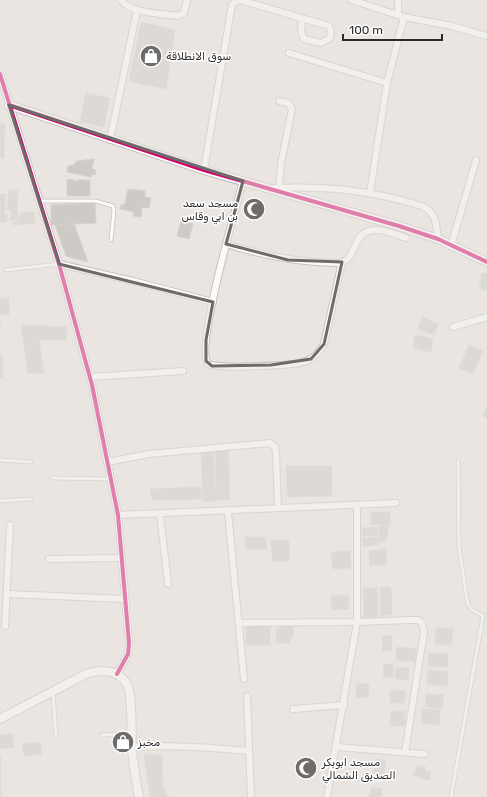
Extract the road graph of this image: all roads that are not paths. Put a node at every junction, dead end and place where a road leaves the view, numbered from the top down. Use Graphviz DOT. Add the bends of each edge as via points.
graph roads {
  1 [pos="121,0"];
  2 [pos="187,0"];
  3 [pos="240,0"];
  4 [pos="351,0"];
  5 [pos="398,0"];
  6 [pos="137,10"];
  7 [pos="401,16"];
  8 [pos="302,18"];
  9 [pos="487,36"];
  10 [pos="289,53"];
  11 [pos="0,74"];
  12 [pos="387,83"];
  13 [pos="279,101"];
  14 [pos="9,105"];
  15 [pos="110,140"];
  16 [pos="476,160"];
  17 [pos="204,170"];
  18 [pos="243,181"];
  19 [pos="269,188"];
  20 [pos="279,188"];
  21 [pos="370,193"];
  22 [pos="39,201"];
  23 [pos="406,238"];
  24 [pos="438,239"];
  25 [pos="111,240"];
  26 [pos="226,244"];
  27 [pos="451,246"];
  28 [pos="342,262"];
  29 [pos="487,262"];
  30 [pos="59,264"];
  31 [pos="6,270"];
  32 [pos="213,302"];
  33 [pos="487,317"];
  34 [pos="453,327"];
  35 [pos="184,371"];
  36 [pos="90,377"];
  37 [pos="0,460"];
  38 [pos="458,461"];
  39 [pos="31,462"];
  40 [pos="107,462"];
  41 [pos="52,478"];
  42 [pos="110,479"];
  43 [pos="31,499"];
  44 [pos="0,501"];
  45 [pos="396,503"];
  46 [pos="357,505"];
  47 [pos="278,508"];
  48 [pos="228,512"];
  49 [pos="160,514"];
  50 [pos="118,515"];
  51 [pos="10,525"];
  52 [pos="122,558"];
  53 [pos="49,559"];
  54 [pos="168,584"];
  55 [pos="7,594"];
  56 [pos="126,598"];
  57 [pos="485,616"];
  58 [pos="357,622"];
  59 [pos="239,623"];
  60 [pos="5,626"];
  61 [pos="117,674"];
  62 [pos="244,678"];
  63 [pos="53,690"];
  64 [pos="247,696"];
  65 [pos="344,704"];
  66 [pos="293,709"];
  67 [pos="2,716"];
  68 [pos="131,734"];
  69 [pos="102,735"];
  70 [pos="56,736"];
  71 [pos="132,747"];
  72 [pos="337,747"];
  73 [pos="248,751"];
  74 [pos="405,752"];
  75 [pos="425,754"];
  76 [pos="139,797"];
  77 [pos="251,797"];
  78 [pos="327,797"];
  79 [pos="451,797"];
  1 -- 6 [label="street" via="124,5"];
  2 -- 6 [label="street" via="184,13 178,16"];
  3 -- 8 [label="street"];
  3 -- 17 [label="street" via="232,4"];
  4 -- 7 [label="street"];
  5 -- 7 [label="street"];
  6 -- 15 [label="street"];
  7 -- 9 [label="street"];
  7 -- 12 [label="street"];
  8 -- 8 [label="street" via="329,26 330,38 321,43 304,39 301,32"];
  10 -- 12 [label="street"];
  11 -- 14 [label="street"];
  12 -- 21 [label="street"];
  13 -- 20 [label="street" via="288,104 292,109"];
  14 -- 15 [label="street"];
  14 -- 22 [label="street"];
  15 -- 17 [label="street"];
  16 -- 27 [label="street"];
  17 -- 18 [label="street"];
  18 -- 19 [label="street"];
  18 -- 26 [label="street"];
  19 -- 20 [label="street"];
  19 -- 24 [label="street" via="358,212"];
  20 -- 21 [label="street" via="314,187"];
  21 -- 24 [label="street" via="429,210 436,220"];
  22 -- 25 [label="lane" via="96,201 113,206"];
  22 -- 30 [label="street"];
  23 -- 28 [label="street" via="380,230 362,234 349,257"];
  24 -- 27 [label="street"];
  26 -- 28 [label="street" via="288,260"];
  26 -- 32 [label="street"];
  27 -- 29 [label="street"];
  28 -- 32 [label="street" via="324,344 306,362 244,366 208,364 205,355 206,340"];
  30 -- 31 [label="lane"];
  30 -- 32 [label="street"];
  30 -- 36 [label="street"];
  33 -- 34 [label="street"];
  35 -- 36 [label="street"];
  36 -- 40 [label="street"];
  37 -- 39 [label="lane"];
  38 -- 57 [label="lane" via="459,546 466,594 472,610"];
  40 -- 42 [label="street"];
  40 -- 47 [label="street" via="149,454 270,443 276,452"];
  41 -- 42 [label="lane"];
  42 -- 50 [label="street"];
  43 -- 44 [label="lane"];
  45 -- 46 [label="street"];
  46 -- 47 [label="street"];
  46 -- 58 [label="street"];
  47 -- 48 [label="street"];
  48 -- 49 [label="street"];
  48 -- 59 [label="street" via="235,604"];
  49 -- 50 [label="street"];
  49 -- 54 [label="street"];
  50 -- 52 [label="street"];
  51 -- 55 [label="street"];
  52 -- 53 [label="street"];
  52 -- 56 [label="street"];
  55 -- 56 [label="street"];
  55 -- 60 [label="street"];
  56 -- 61 [label="street" via="129,648"];
  57 -- 79 [label="lane"];
  58 -- 59 [label="street"];
  58 -- 65 [label="street"];
  58 -- 74 [label="street" via="418,620 423,627"];
  59 -- 62 [label="street"];
  61 -- 63 [label="street" via="98,670"];
  61 -- 68 [label="street" via="128,688"];
  63 -- 67 [label="street"];
  63 -- 70 [label="lane"];
  64 -- 73 [label="street"];
  65 -- 66 [label="street"];
  65 -- 72 [label="street"];
  68 -- 69 [label="lane"];
  68 -- 71 [label="street"];
  71 -- 73 [label="street" via="164,745"];
  71 -- 76 [label="street"];
  72 -- 74 [label="street"];
  72 -- 78 [label="street"];
  73 -- 77 [label="street"];
  74 -- 75 [label="street"];
}
